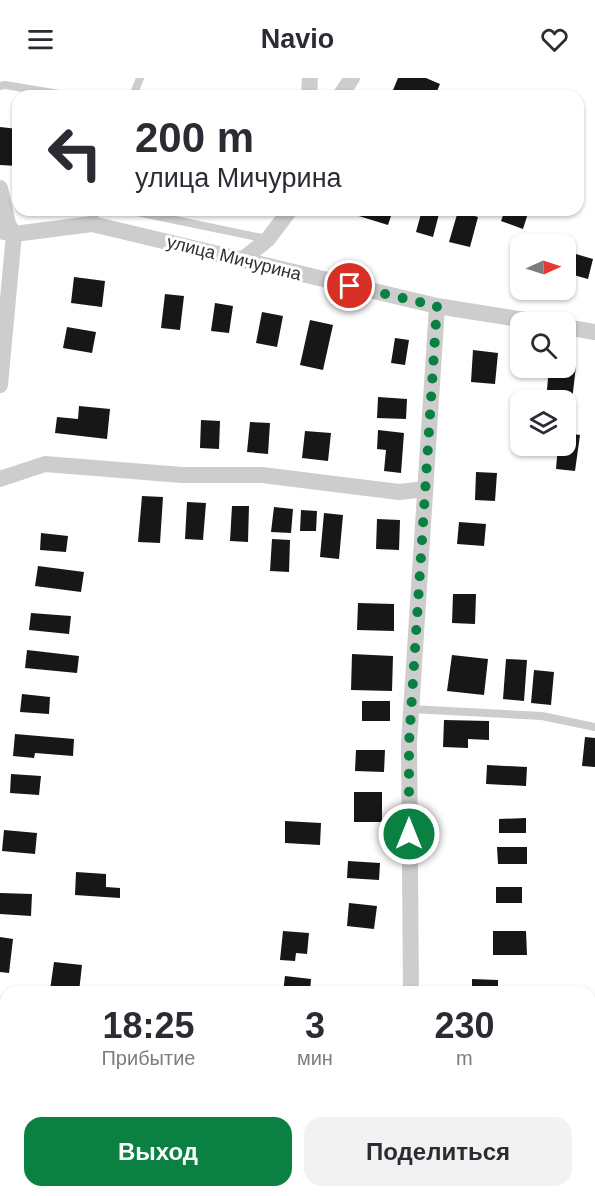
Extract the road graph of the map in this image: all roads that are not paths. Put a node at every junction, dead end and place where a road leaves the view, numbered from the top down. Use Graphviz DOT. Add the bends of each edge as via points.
graph roads {
  1 [pos="0,86"];
  2 [pos="35,90"];
  3 [pos="0,188"];
  4 [pos="156,216"];
  5 [pos="285,216"];
  6 [pos="94,217"];
  7 [pos="7,233"];
  8 [pos="268,239"];
  9 [pos="242,260"];
  10 [pos="437,306"];
  11 [pos="510,318"];
  12 [pos="576,329"];
  13 [pos="595,332"];
  14 [pos="0,385"];
  15 [pos="0,479"];
  16 [pos="425,489"];
  17 [pos="411,709"];
  18 [pos="595,727"];
  19 [pos="411,986"];
  1 -- 2 [label="lane"];
  3 -- 7 [label="street"];
  4 -- 8 [label="lane"];
  5 -- 8 [label="street"];
  6 -- 7 [label="street, улица Мичурина"];
  6 -- 9 [label="street, улица Мичурина"];
  7 -- 14 [label="street"];
  8 -- 9 [label="street"];
  9 -- 10 [label="street, улица Мичурина"];
  10 -- 11 [label="street, улица Мичурина"];
  10 -- 16 [label="street"];
  12 -- 13 [label="street"];
  15 -- 16 [label="street" via="45,464 182,475 262,475 399,492"];
  16 -- 17 [label="street"];
  17 -- 18 [label="lane" via="542,716"];
  17 -- 19 [label="street"];
}
